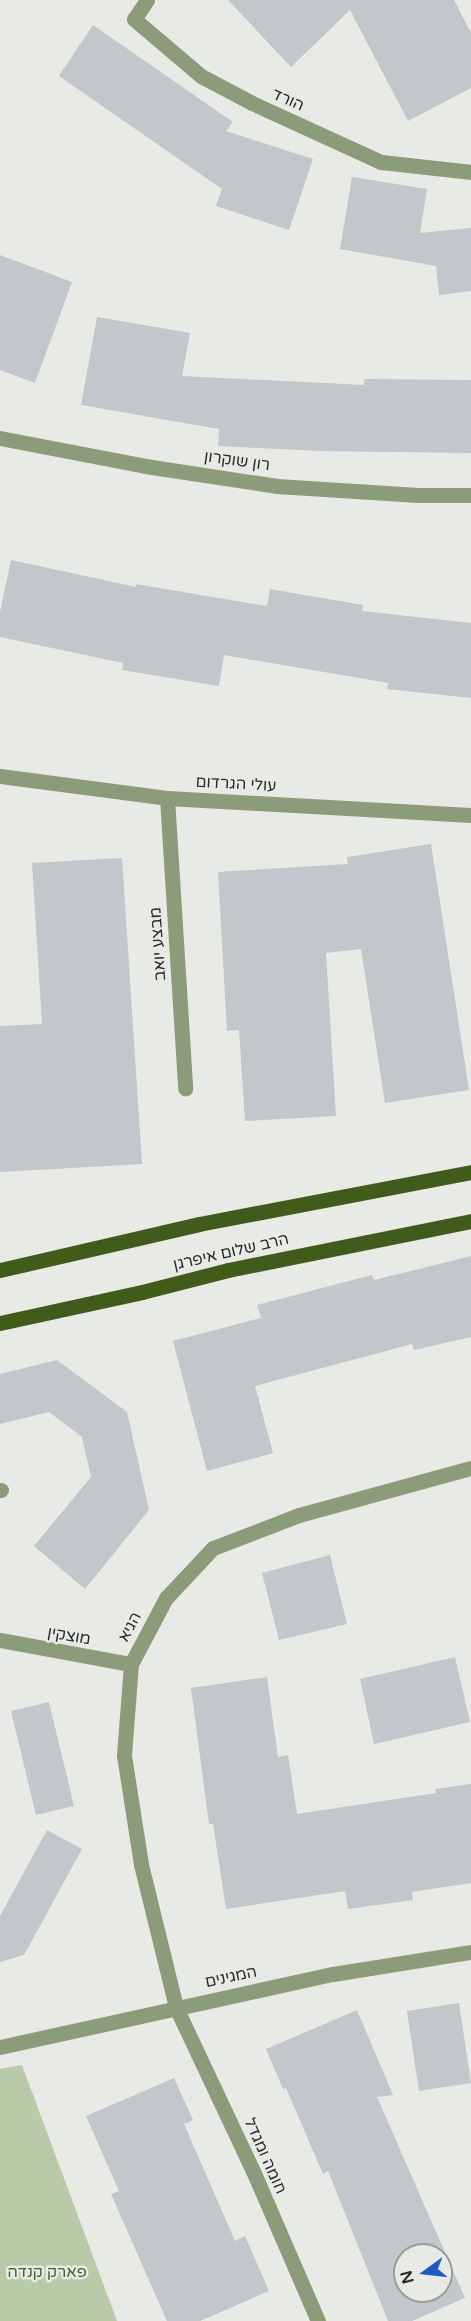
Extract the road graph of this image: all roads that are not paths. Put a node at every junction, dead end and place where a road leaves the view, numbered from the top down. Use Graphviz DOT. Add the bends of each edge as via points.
graph roads {
  1 [pos="147,0"];
  2 [pos="471,172"];
  3 [pos="0,438"];
  4 [pos="471,495"];
  5 [pos="0,776"];
  6 [pos="167,798"];
  7 [pos="471,815"];
  8 [pos="185,1088"];
  9 [pos="471,1172"];
  10 [pos="471,1221"];
  11 [pos="0,1270"];
  12 [pos="0,1323"];
  13 [pos="471,1468"];
  14 [pos="0,1643"];
  15 [pos="131,1665"];
  16 [pos="471,1952"];
  17 [pos="176,2007"];
  18 [pos="0,2048"];
  19 [pos="318,2321"];
  1 -- 2 [label="street, הורד" via="134,19 201,75 252,104 381,162"];
  3 -- 4 [label="street, רון שוקרון" via="277,486"];
  5 -- 6 [label="street, עולי הגרדום"];
  6 -- 7 [label="street, עולי הגרדום"];
  6 -- 8 [label="street, מבצע יואב"];
  9 -- 11 [label="main road, הרב שלום איפרגן" via="199,1224"];
  10 -- 12 [label="main road, הרב שלום איפרגן" via="228,1270"];
  13 -- 15 [label="street, הגיא" via="299,1515 213,1548 166,1598"];
  14 -- 15 [label="street, מוצקין"];
  15 -- 17 [label="street, הגיא" via="124,1755 141,1864"];
  16 -- 17 [label="street, המגינים" via="333,1974"];
  17 -- 18 [label="street, המגינים"];
  17 -- 19 [label="street, חומה ומגדל"];
}
